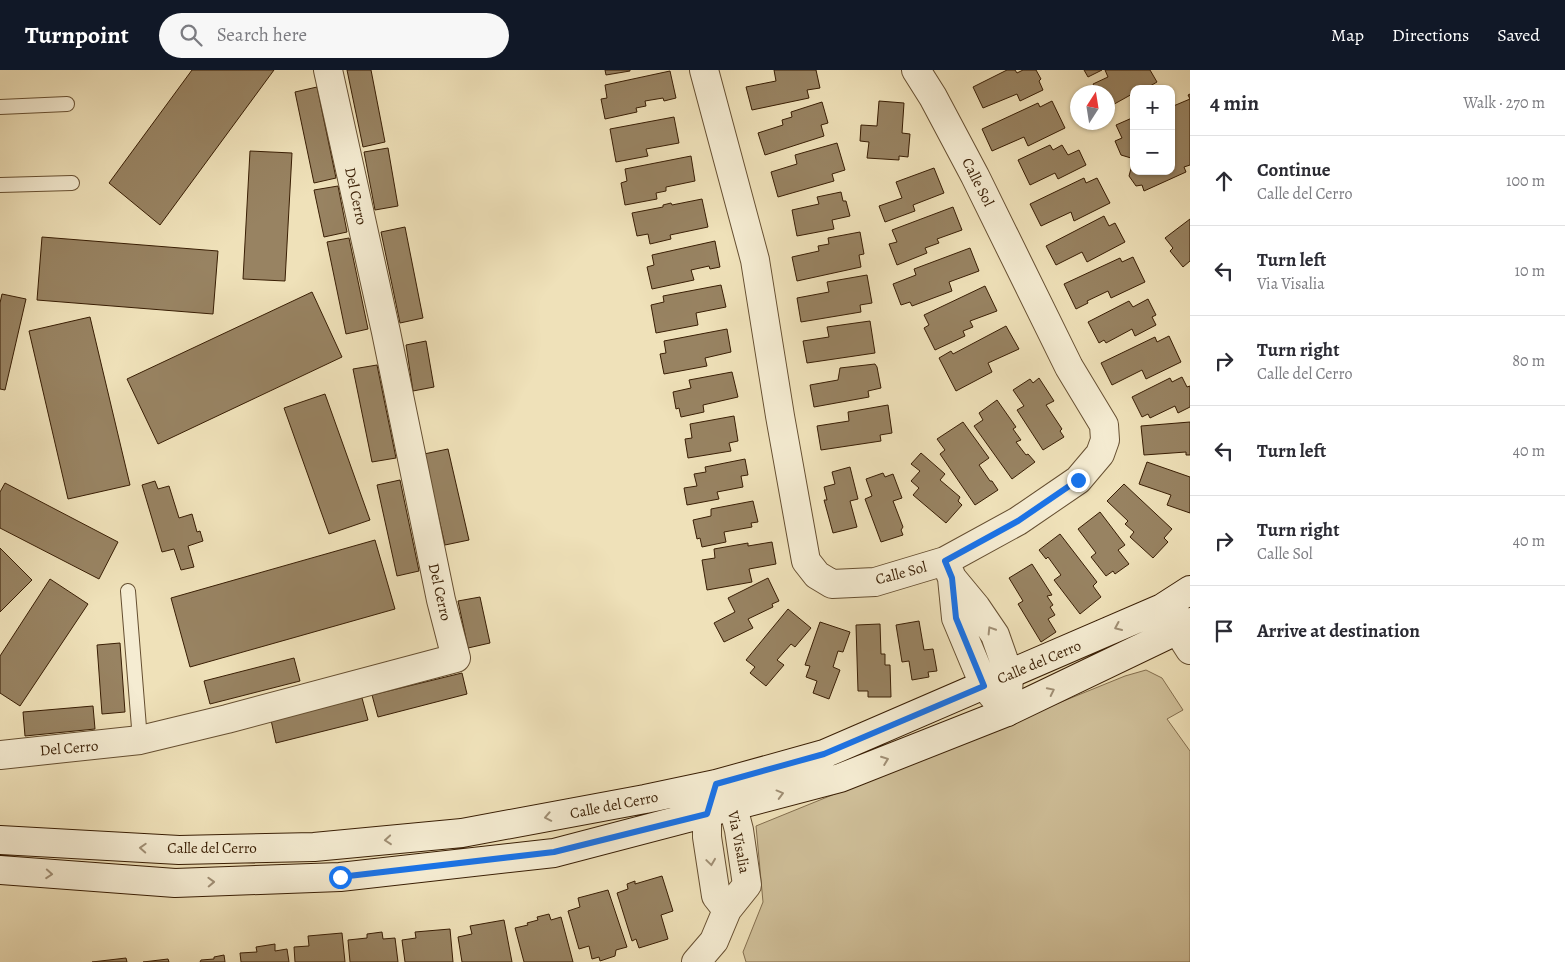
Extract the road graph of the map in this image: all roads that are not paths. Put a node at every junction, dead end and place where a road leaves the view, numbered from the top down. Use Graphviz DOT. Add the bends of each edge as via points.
graph roads {
  1 [pos="328,70"];
  2 [pos="704,70"];
  3 [pos="916,70"];
  4 [pos="67,104"];
  5 [pos="0,107"];
  6 [pos="72,183"];
  7 [pos="0,185"];
  8 [pos="949,570"];
  9 [pos="1190,590"];
  10 [pos="128,591"];
  11 [pos="1162,608"];
  12 [pos="1186,634"];
  13 [pos="1008,675"];
  14 [pos="984,686"];
  15 [pos="1007,712"];
  16 [pos="140,740"];
  17 [pos="0,755"];
  18 [pos="716,784"];
  19 [pos="733,807"];
  20 [pos="707,814"];
  21 [pos="0,840"];
  22 [pos="0,870"];
  23 [pos="727,910"];
  24 [pos="696,962"];
  1 -- 16 [label="street, Del Cerro" via="456,658"];
  2 -- 8 [label="street, Calle Sol" via="755,260 806,561 817,575 832,584 875,582"];
  3 -- 8 [label="street, Calle Sol" via="975,176 1069,367 1104,425 1105,440 1100,454 1078,480"];
  4 -- 5 [label="lane"];
  6 -- 7 [label="lane"];
  13 -- 8 [label="street, one-way" via="994,635"];
  8 -- 14 [label="street" via="956,618"];
  9 -- 11 [label="street, Calle del Cerro"];
  10 -- 16 [label="lane"];
  11 -- 12 [label="street"];
  11 -- 13 [label="street, Calle del Cerro, one-way"];
  15 -- 12 [label="street, Calle del Cerro, one-way"];
  13 -- 14 [label="street, Calle del Cerro"];
  13 -- 15 [label="street"];
  14 -- 15 [label="street"];
  14 -- 18 [label="street, Calle del Cerro" via="824,754"];
  19 -- 15 [label="street, Calle del Cerro, one-way" via="840,778"];
  16 -- 17 [label="street, Del Cerro"];
  18 -- 19 [label="street, Via Visalia"];
  18 -- 20 [label="street, Via Visalia"];
  18 -- 21 [label="street, Calle del Cerro, one-way" via="462,833 314,847 179,850"];
  19 -- 20 [label="street, Calle del Cerro"];
  19 -- 23 [label="street, Via Visalia" via="740,830 747,885"];
  22 -- 20 [label="street, Calle del Cerro, one-way" via="175,883 340,877 554,852"];
  20 -- 23 [label="street, Via Visalia, one-way" via="707,837 716,896"];
  23 -- 24 [label="street, Via Visalia" via="714,940"];
}
